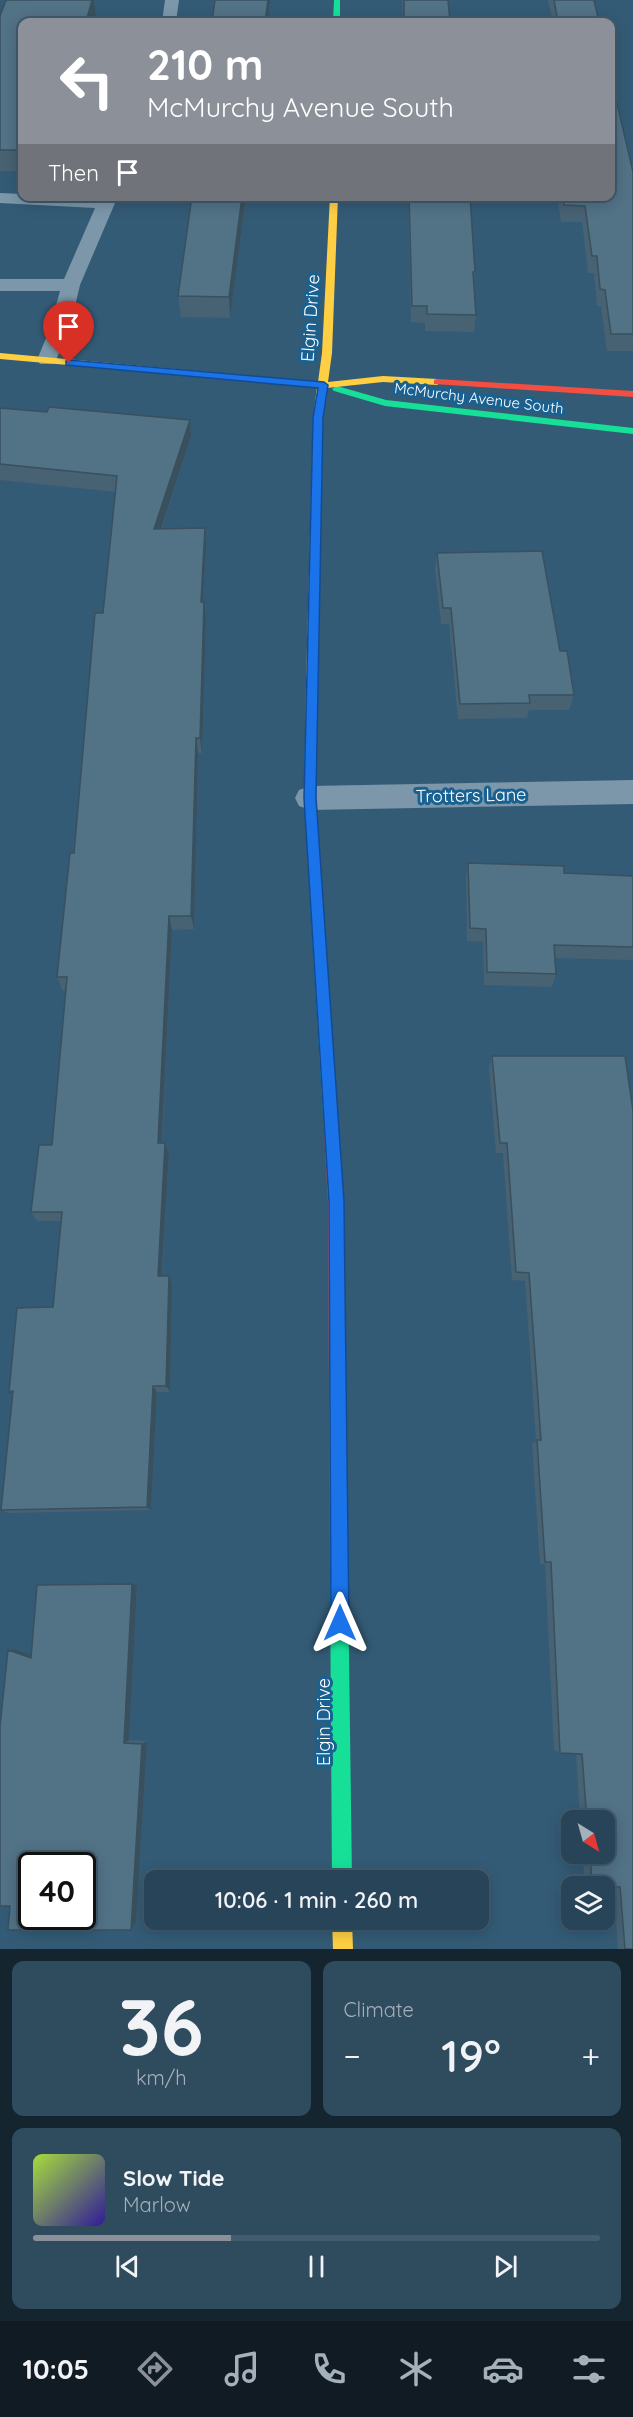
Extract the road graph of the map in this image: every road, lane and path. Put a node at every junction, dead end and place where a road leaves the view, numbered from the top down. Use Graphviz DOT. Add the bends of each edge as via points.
graph roads {
  1 [pos="337,0"];
  2 [pos="172,3"];
  3 [pos="170,18"];
  4 [pos="337,18"];
  5 [pos="0,198"];
  6 [pos="18,198"];
  7 [pos="109,201"];
  8 [pos="334,201"];
  9 [pos="0,285"];
  10 [pos="71,285"];
  11 [pos="0,356"];
  12 [pos="47,360"];
  13 [pos="324,385"];
  14 [pos="633,394"];
  15 [pos="633,431"];
  16 [pos="633,792"];
  17 [pos="310,798"];
  18 [pos="342,1870"];
  19 [pos="342,1930"];
  20 [pos="343,1949"];
  1 -- 4 [label="street"];
  2 -- 3 [label="lane"];
  5 -- 6 [label="lane"];
  7 -- 10 [label="lane"];
  8 -- 13 [label="street, Elgin Drive"];
  9 -- 10 [label="lane"];
  10 -- 12 [label="lane"];
  11 -- 12 [label="street, McMurchy Avenue South"];
  12 -- 13 [label="street, McMurchy Avenue South"];
  13 -- 14 [label="street, McMurchy Avenue South" via="383,379"];
  13 -- 15 [label="street, McMurchy Avenue South" via="385,403"];
  13 -- 17 [label="street, Elgin Drive" via="318,418"];
  16 -- 17 [label="street, Trotters Lane"];
  17 -- 18 [label="street, Elgin Drive" via="336,1201"];
  19 -- 20 [label="street"];
}
